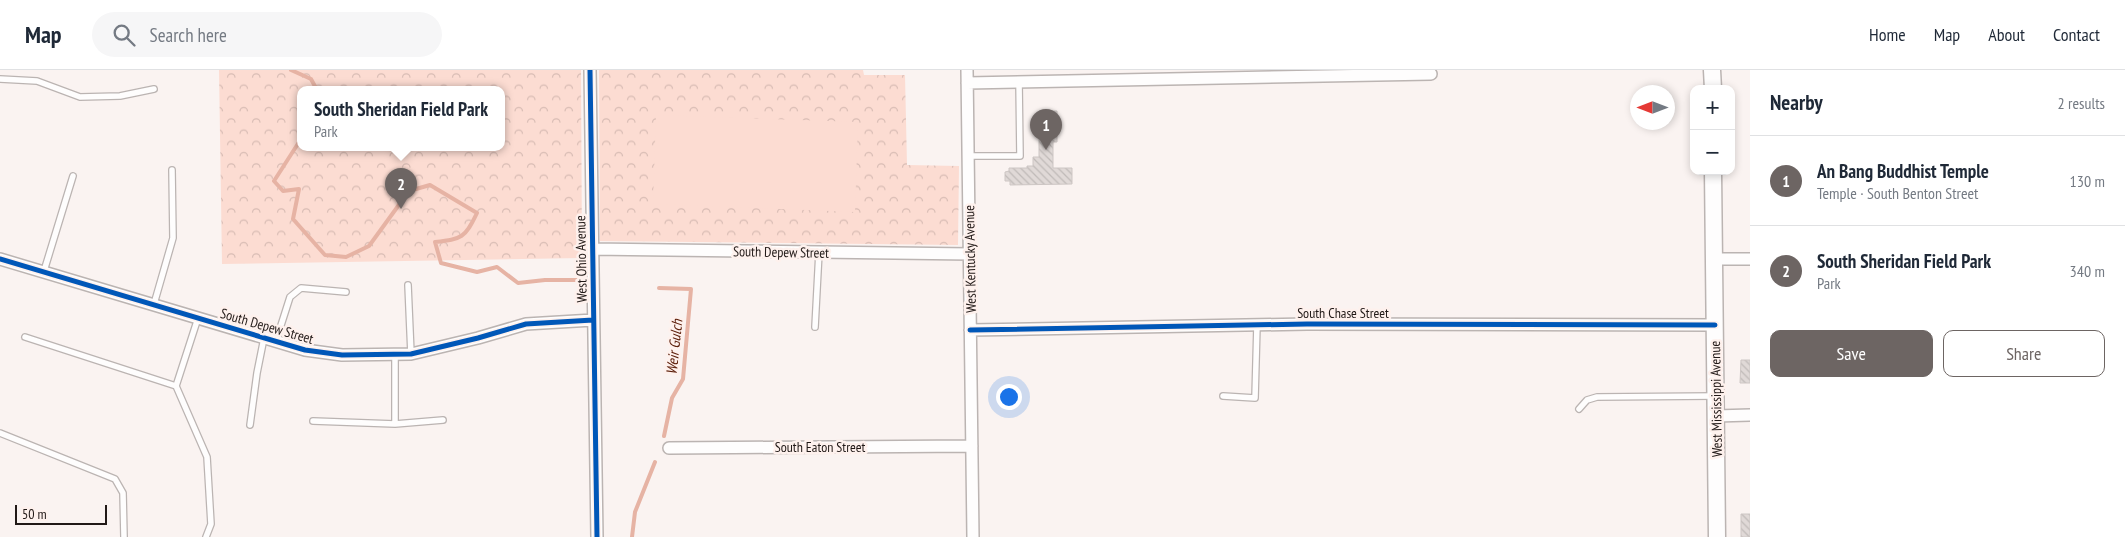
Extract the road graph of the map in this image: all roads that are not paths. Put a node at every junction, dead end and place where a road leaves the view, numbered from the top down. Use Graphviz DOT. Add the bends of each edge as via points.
graph roads {
  1 [pos="590,70"];
  2 [pos="967,70"];
  3 [pos="1712,70"];
  4 [pos="1431,74"];
  5 [pos="0,79"];
  6 [pos="1019,82"];
  7 [pos="967,83"];
  8 [pos="1713,85"];
  9 [pos="154,89"];
  10 [pos="968,156"];
  11 [pos="172,170"];
  12 [pos="1714,175"];
  13 [pos="73,176"];
  14 [pos="592,249"];
  15 [pos="819,252"];
  16 [pos="970,254"];
  17 [pos="0,259"];
  18 [pos="1750,259"];
  19 [pos="1714,260"];
  20 [pos="44,271"];
  21 [pos="408,285"];
  22 [pos="346,292"];
  23 [pos="154,304"];
  24 [pos="198,318"];
  25 [pos="593,320"];
  26 [pos="1257,325"];
  27 [pos="1715,325"];
  28 [pos="815,327"];
  29 [pos="970,330"];
  30 [pos="24,337"];
  31 [pos="264,338"];
  32 [pos="276,341"];
  33 [pos="395,354"];
  34 [pos="411,354"];
  35 [pos="176,386"];
  36 [pos="1223,396"];
  37 [pos="1716,396"];
  38 [pos="1579,409"];
  39 [pos="1750,415"];
  40 [pos="1716,416"];
  41 [pos="313,420"];
  42 [pos="443,420"];
  43 [pos="395,424"];
  44 [pos="250,425"];
  45 [pos="0,433"];
  46 [pos="972,446"];
  47 [pos="669,448"];
  48 [pos="124,537"];
  49 [pos="206,537"];
  50 [pos="597,537"];
  51 [pos="973,537"];
  52 [pos="1717,537"];
  1 -- 14 [label="street, West Ohio Avenue"];
  2 -- 7 [label="street, West Kentucky Avenue"];
  3 -- 8 [label="main road"];
  4 -- 6 [label="street"];
  5 -- 9 [label="lane" via="37,81 80,97 120,96"];
  6 -- 7 [label="street"];
  6 -- 10 [label="lane" via="1020,156"];
  7 -- 10 [label="street, West Kentucky Avenue"];
  10 -- 16 [label="street, West Kentucky Avenue"];
  11 -- 23 [label="lane" via="174,238"];
  12 -- 19 [label="main road, West Mississippi Avenue"];
  13 -- 20 [label="lane"];
  14 -- 15 [label="street, South Depew Street"];
  14 -- 25 [label="street, West Ohio Avenue"];
  15 -- 16 [label="street, South Depew Street"];
  15 -- 28 [label="lane"];
  16 -- 29 [label="street, West Kentucky Avenue"];
  17 -- 20 [label="street, South Depew Street"];
  18 -- 19 [label="street"];
  19 -- 27 [label="main road, West Mississippi Avenue"];
  20 -- 23 [label="street, South Depew Street"];
  21 -- 34 [label="lane"];
  22 -- 32 [label="lane" via="301,288 290,297"];
  23 -- 24 [label="street, South Depew Street"];
  24 -- 31 [label="street, South Depew Street"];
  24 -- 35 [label="lane"];
  25 -- 34 [label="street, South Depew Street" via="526,324"];
  25 -- 50 [label="street, West Ohio Avenue"];
  26 -- 27 [label="street, South Chase Street"];
  26 -- 29 [label="street, South Chase Street"];
  26 -- 36 [label="lane" via="1255,398"];
  27 -- 37 [label="main road, West Mississippi Avenue"];
  29 -- 46 [label="street, West Kentucky Avenue"];
  30 -- 35 [label="lane"];
  31 -- 32 [label="street, South Depew Street"];
  31 -- 44 [label="lane"];
  32 -- 33 [label="street, South Depew Street" via="305,350 342,355"];
  33 -- 34 [label="street, South Depew Street"];
  33 -- 43 [label="lane"];
  35 -- 49 [label="lane" via="207,457 211,524"];
  37 -- 38 [label="lane" via="1597,397 1587,400"];
  37 -- 40 [label="main road, West Mississippi Avenue"];
  39 -- 40 [label="street"];
  40 -- 52 [label="main road, West Mississippi Avenue"];
  41 -- 43 [label="lane"];
  42 -- 43 [label="lane"];
  45 -- 48 [label="lane" via="115,480 123,493"];
  46 -- 47 [label="street, South Eaton Street"];
  46 -- 51 [label="street, West Kentucky Avenue"];
}
